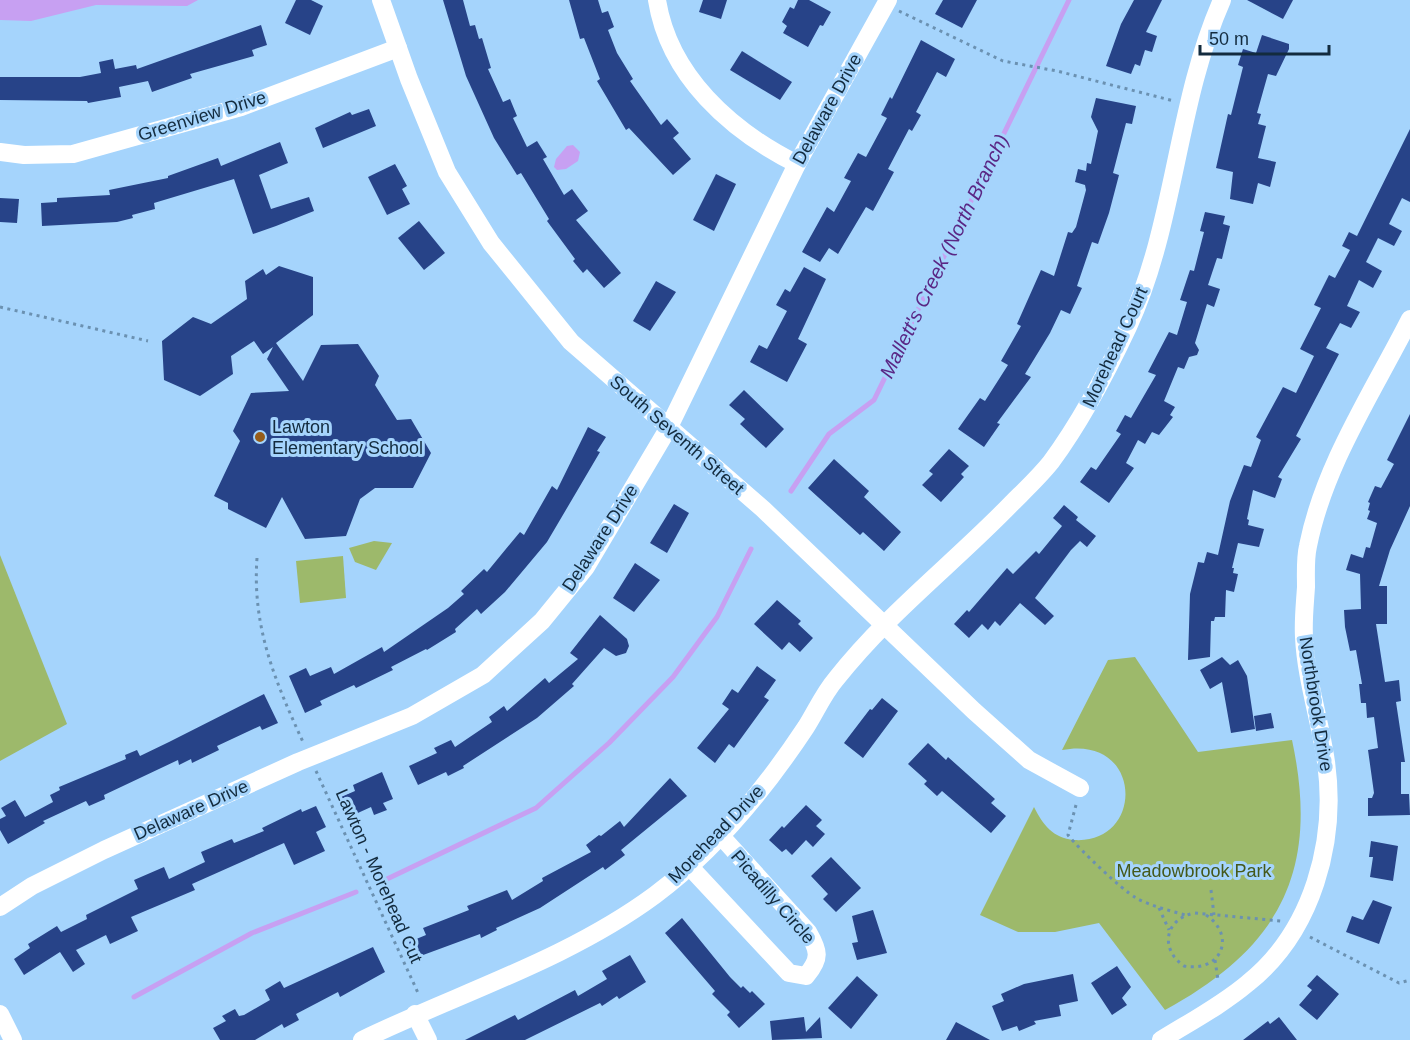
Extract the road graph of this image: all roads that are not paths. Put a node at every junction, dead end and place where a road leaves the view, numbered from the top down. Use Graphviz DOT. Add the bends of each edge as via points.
graph roads {
  1 [pos="381,0"];
  2 [pos="657,0"];
  3 [pos="888,0"];
  4 [pos="1222,0"];
  5 [pos="398,48"];
  6 [pos="0,152"];
  7 [pos="796,164"];
  8 [pos="1410,319"];
  9 [pos="669,427"];
  10 [pos="884,624"];
  11 [pos="1080,789"];
  12 [pos="720,835"];
  13 [pos="690,867"];
  14 [pos="0,908"];
  15 [pos="0,1014"];
  16 [pos="415,1014"];
  17 [pos="14,1040"];
  18 [pos="362,1040"];
  19 [pos="428,1040"];
  20 [pos="1161,1040"];
  1 -- 5 [label="street, South Seventh Street"];
  2 -- 7 [label="street" via="684,72 725,118 763,147"];
  3 -- 7 [label="street, Delaware Drive"];
  4 -- 10 [label="street, Morehead Court" via="1200,61 1154,261 1095,396 1049,464 969,548"];
  5 -- 6 [label="street, Greenview Drive" via="241,107 73,154"];
  5 -- 9 [label="street, South Seventh Street" via="447,172 491,243 571,342"];
  7 -- 9 [label="street, Delaware Drive"];
  8 -- 20 [label="street, Northbrook Drive" via="1324,492 1307,548 1304,637 1326,762 1330,809 1324,857 1314,886 1285,944 1249,983"];
  9 -- 10 [label="street, South Seventh Street" via="763,509"];
  9 -- 14 [label="street, Delaware Drive" via="586,567 542,621 483,675 412,716 298,762 104,850 32,886"];
  10 -- 11 [label="street, South Seventh Street" via="1029,760"];
  10 -- 12 [label="street, Morehead Drive" via="835,680 768,781"];
  12 -- 13 [label="street, Morehead Drive"];
  12 -- 13 [label="street, Picadilly Circle" via="808,932 817,948 816,964 806,976 789,973 782,967"];
  13 -- 16 [label="street, Morehead Drive" via="653,897 596,933"];
  15 -- 17 [label="street"];
  16 -- 18 [label="street, Morehead Drive"];
  16 -- 19 [label="street"];
}
